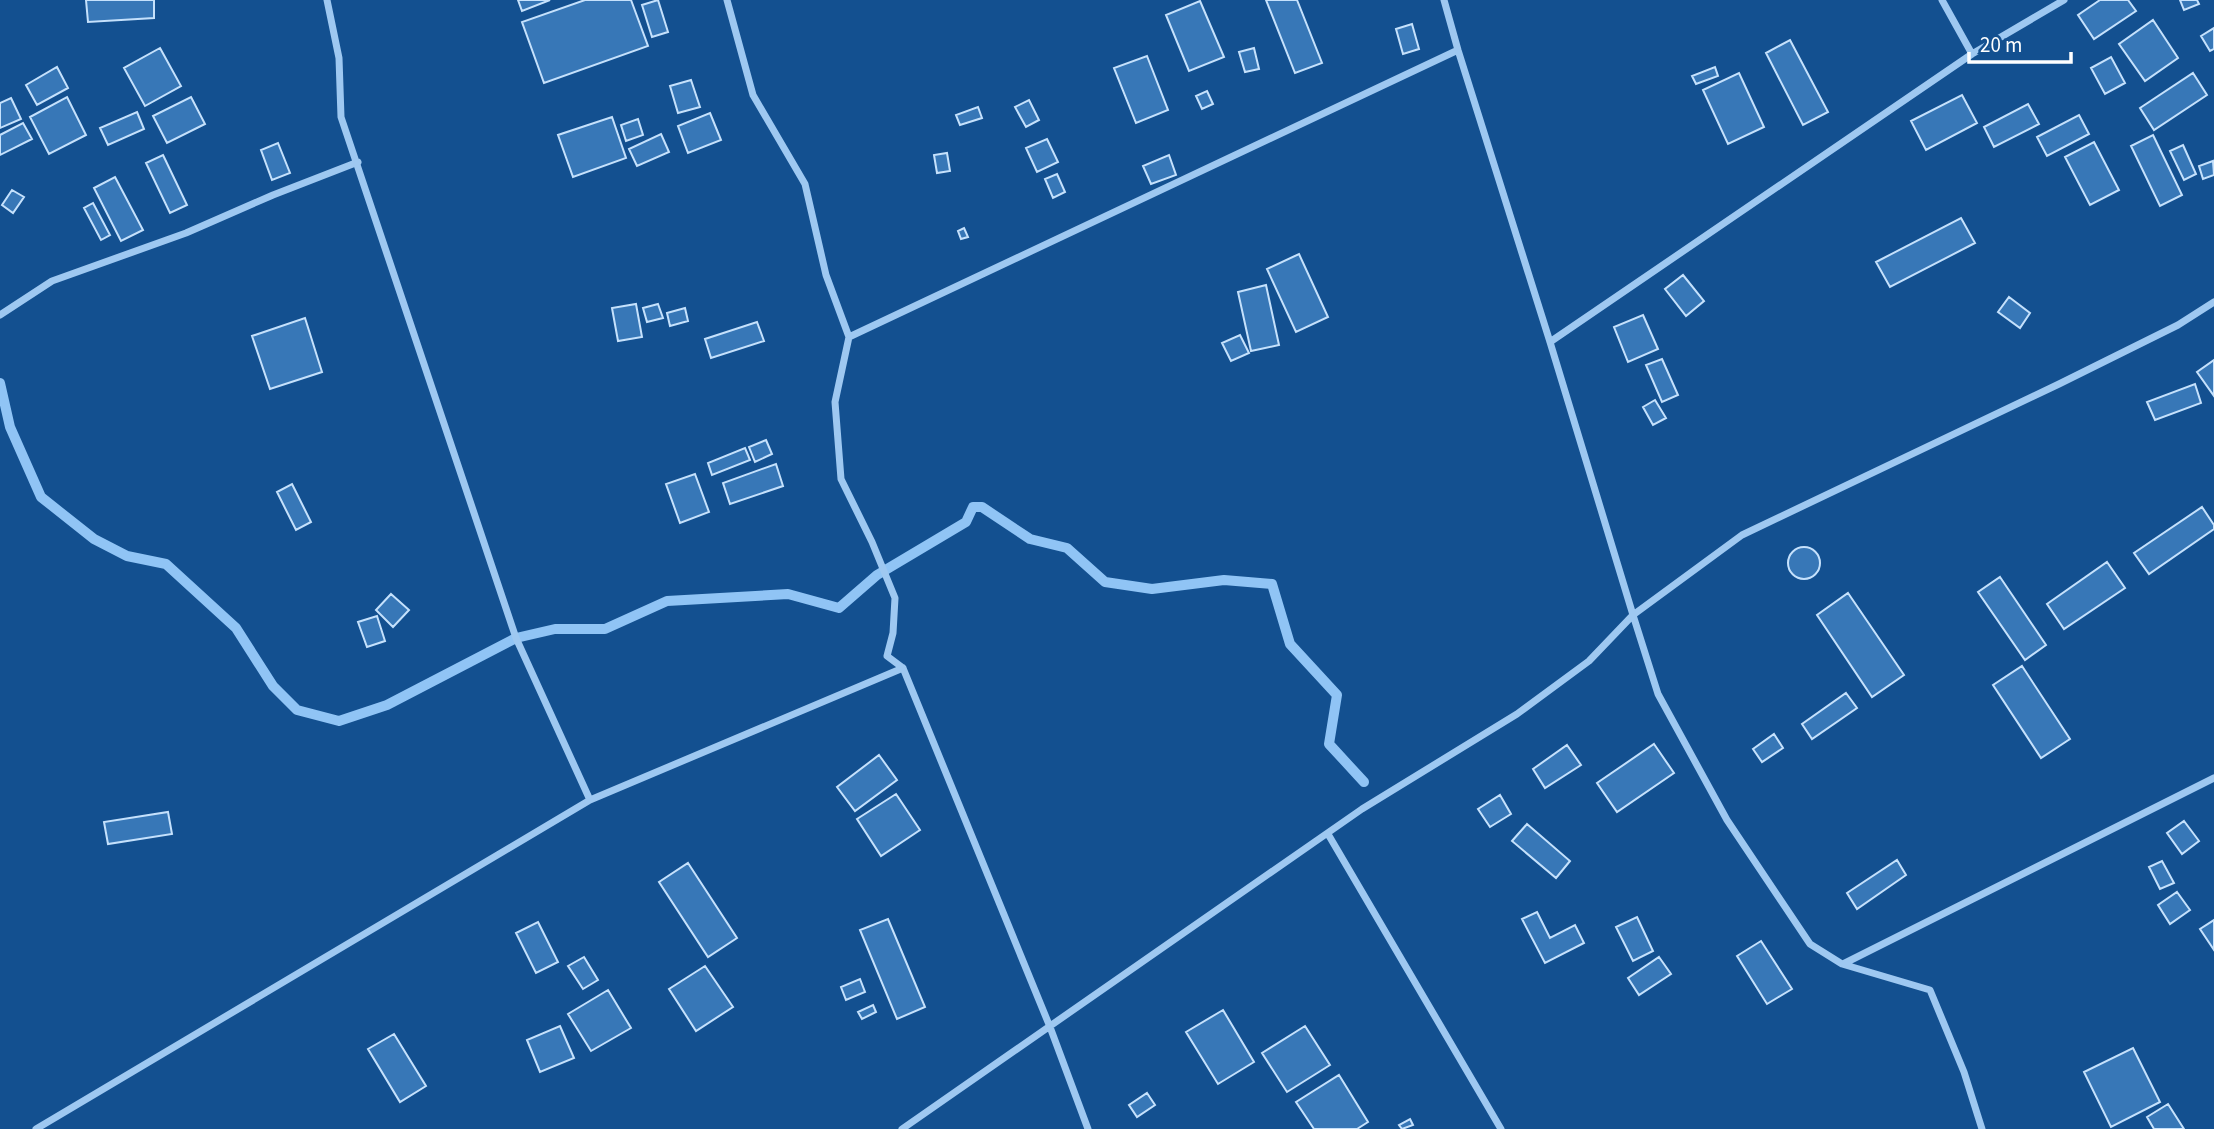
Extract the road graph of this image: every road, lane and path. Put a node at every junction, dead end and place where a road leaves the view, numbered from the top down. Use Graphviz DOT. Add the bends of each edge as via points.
graph roads {
  1 [pos="327,0"];
  2 [pos="727,0"];
  3 [pos="1444,0"];
  4 [pos="1942,0"];
  5 [pos="2064,0"];
  6 [pos="1458,50"];
  7 [pos="1972,54"];
  8 [pos="358,162"];
  9 [pos="2214,302"];
  10 [pos="0,315"];
  11 [pos="849,337"];
  12 [pos="1550,342"];
  13 [pos="1633,615"];
  14 [pos="903,668"];
  15 [pos="2214,778"];
  16 [pos="590,800"];
  17 [pos="1328,834"];
  18 [pos="1842,964"];
  19 [pos="1050,1027"];
  20 [pos="36,1129"];
  21 [pos="902,1129"];
  22 [pos="1088,1129"];
  23 [pos="1501,1129"];
  24 [pos="1982,1129"];
  1 -- 8 [label="street" via="339,58 341,117"];
  2 -- 11 [label="street" via="753,95 805,184 826,275"];
  3 -- 6 [label="street"];
  4 -- 7 [label="street"];
  5 -- 7 [label="street"];
  6 -- 11 [label="street"];
  6 -- 12 [label="street"];
  7 -- 12 [label="street"];
  8 -- 10 [label="street" via="186,233 52,281"];
  8 -- 16 [label="street" via="516,638"];
  9 -- 13 [label="street" via="2060,384 1742,536"];
  11 -- 14 [label="street" via="835,402 841,479 895,598 887,656"];
  12 -- 13 [label="street"];
  13 -- 17 [label="street" via="1589,661 1517,715"];
  13 -- 18 [label="street" via="1658,694 1727,820 1810,944"];
  14 -- 16 [label="street"];
  14 -- 19 [label="street"];
  15 -- 18 [label="street"];
  16 -- 20 [label="street"];
  17 -- 19 [label="street"];
  17 -- 23 [label="street"];
  18 -- 24 [label="street" via="1930,990"];
  19 -- 21 [label="street"];
  19 -- 22 [label="street"];
}
